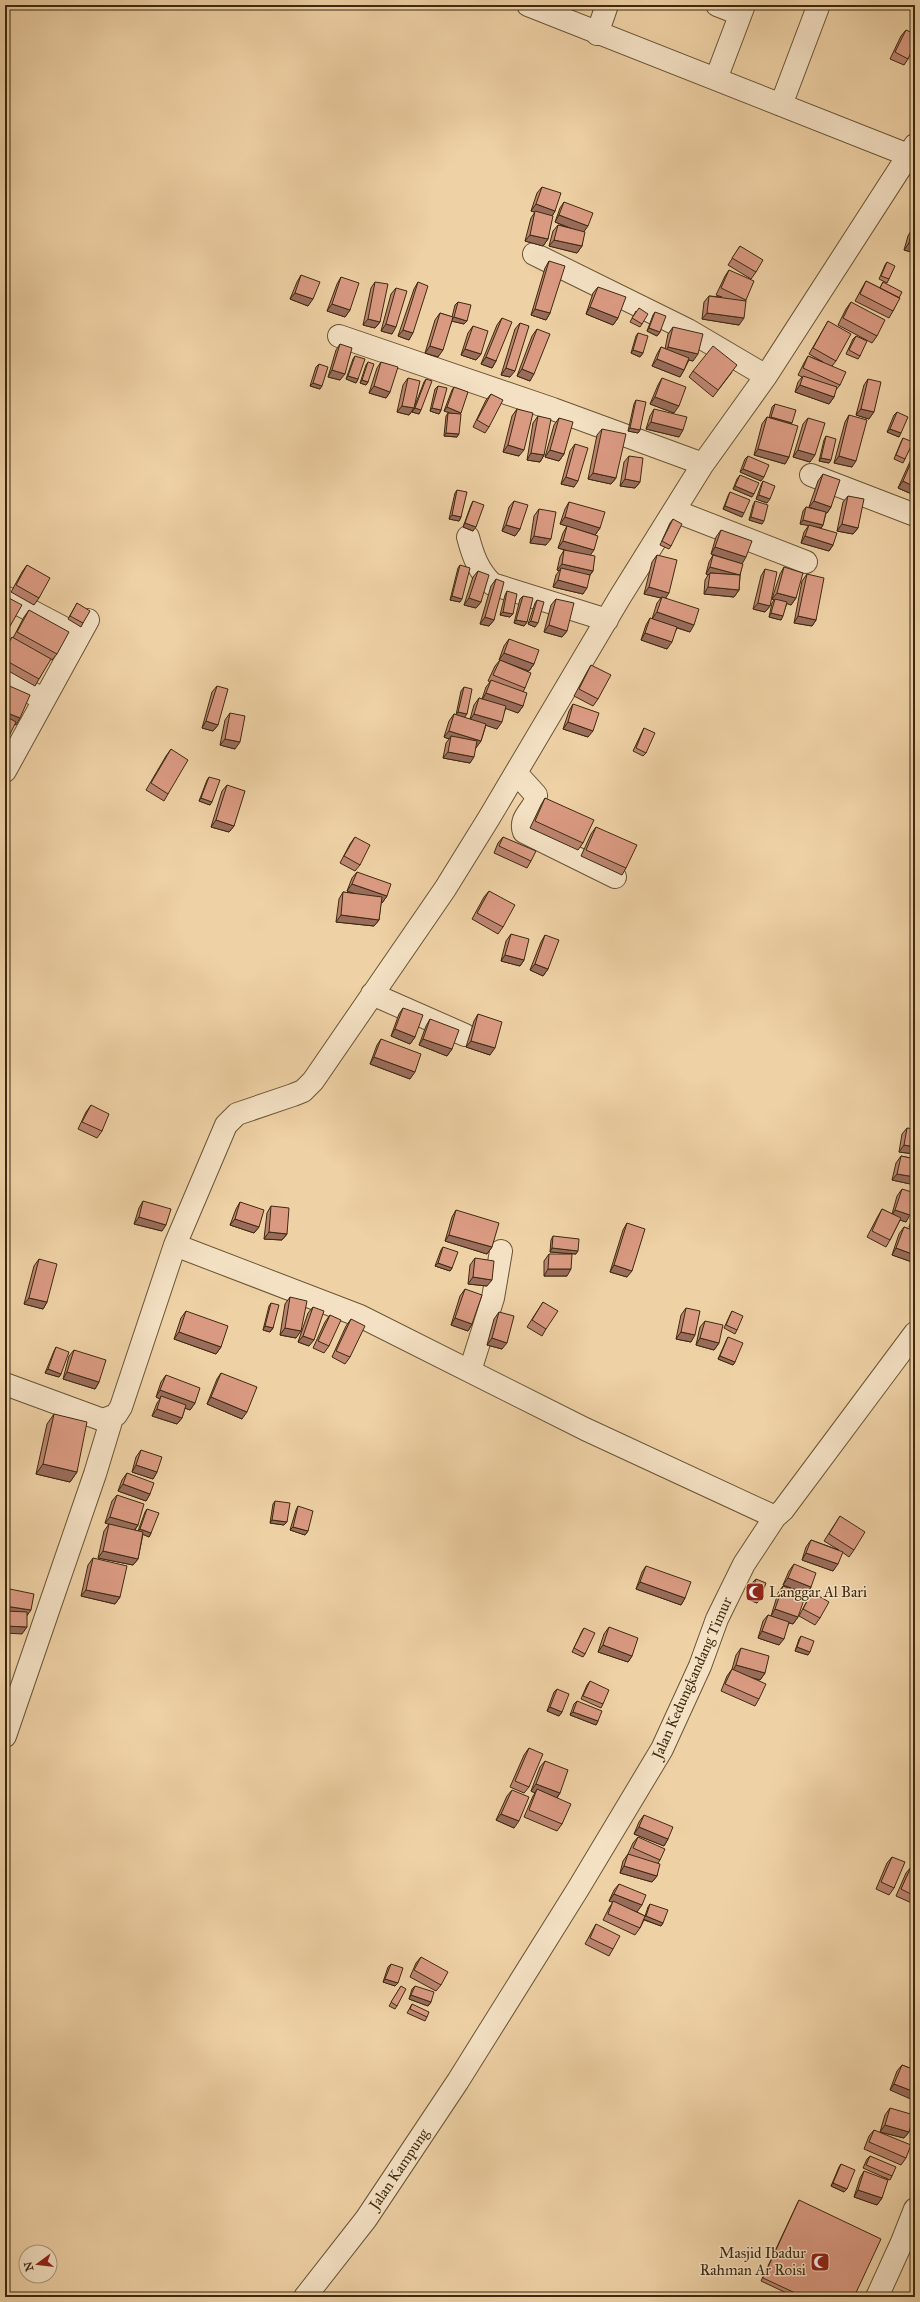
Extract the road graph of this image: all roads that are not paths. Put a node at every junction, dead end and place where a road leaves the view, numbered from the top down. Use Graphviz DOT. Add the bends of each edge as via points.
graph roads {
  1 [pos="528,5"];
  2 [pos="608,5"];
  3 [pos="717,5"];
  4 [pos="818,7"];
  5 [pos="742,10"];
  6 [pos="597,34"];
  7 [pos="716,79"];
  8 [pos="781,105"];
  9 [pos="912,150"];
  10 [pos="534,254"];
  11 [pos="339,336"];
  12 [pos="766,376"];
  13 [pos="703,464"];
  14 [pos="812,475"];
  15 [pos="675,511"];
  16 [pos="915,515"];
  17 [pos="468,537"];
  18 [pos="806,562"];
  19 [pos="5,598"];
  20 [pos="607,620"];
  21 [pos="5,679"];
  22 [pos="43,699"];
  23 [pos="5,771"];
  24 [pos="516,773"];
  25 [pos="615,876"];
  26 [pos="372,994"];
  27 [pos="465,1035"];
  28 [pos="174,1245"];
  29 [pos="501,1251"];
  30 [pos="915,1333"];
  31 [pos="470,1371"];
  32 [pos="5,1384"];
  33 [pos="112,1418"];
  34 [pos="775,1517"];
  35 [pos="5,1736"];
  36 [pos="487,2035"];
  37 [pos="915,2209"];
  38 [pos="305,2297"];
  39 [pos="876,2297"];
  1 -- 6 [label="street"];
  2 -- 6 [label="street"];
  3 -- 5 [label="street"];
  4 -- 8 [label="street"];
  5 -- 7 [label="street"];
  6 -- 7 [label="street"];
  7 -- 8 [label="street"];
  8 -- 9 [label="street"];
  9 -- 12 [label="street"];
  10 -- 12 [label="street" via="688,330"];
  11 -- 13 [label="street"];
  12 -- 13 [label="street"];
  13 -- 15 [label="street"];
  14 -- 16 [label="street"];
  15 -- 18 [label="street"];
  15 -- 20 [label="street"];
  17 -- 20 [label="street" via="474,558 492,584"];
  19 -- 22 [label="street" via="83,628"];
  20 -- 24 [label="street"];
  21 -- 22 [label="street"];
  22 -- 23 [label="street"];
  24 -- 25 [label="street" via="536,795 523,821 524,832"];
  24 -- 26 [label="street" via="445,889"];
  26 -- 27 [label="street"];
  26 -- 28 [label="street" via="313,1081 303,1091 237,1114 226,1125"];
  28 -- 31 [label="street" via="360,1316"];
  28 -- 33 [label="street" via="121,1408"];
  29 -- 31 [label="street" via="492,1298"];
  30 -- 34 [label="street, Jalan Kedungkandang Timur" via="783,1510"];
  31 -- 34 [label="street" via="585,1429"];
  32 -- 33 [label="street" via="103,1420"];
  33 -- 35 [label="street" via="93,1481"];
  34 -- 36 [label="street, Jalan Kedungkandang Timur" via="744,1564 717,1619 700,1666 662,1749"];
  36 -- 38 [label="street, Jalan Kampung" via="366,2219"];
  37 -- 39 [label="street"];
}
